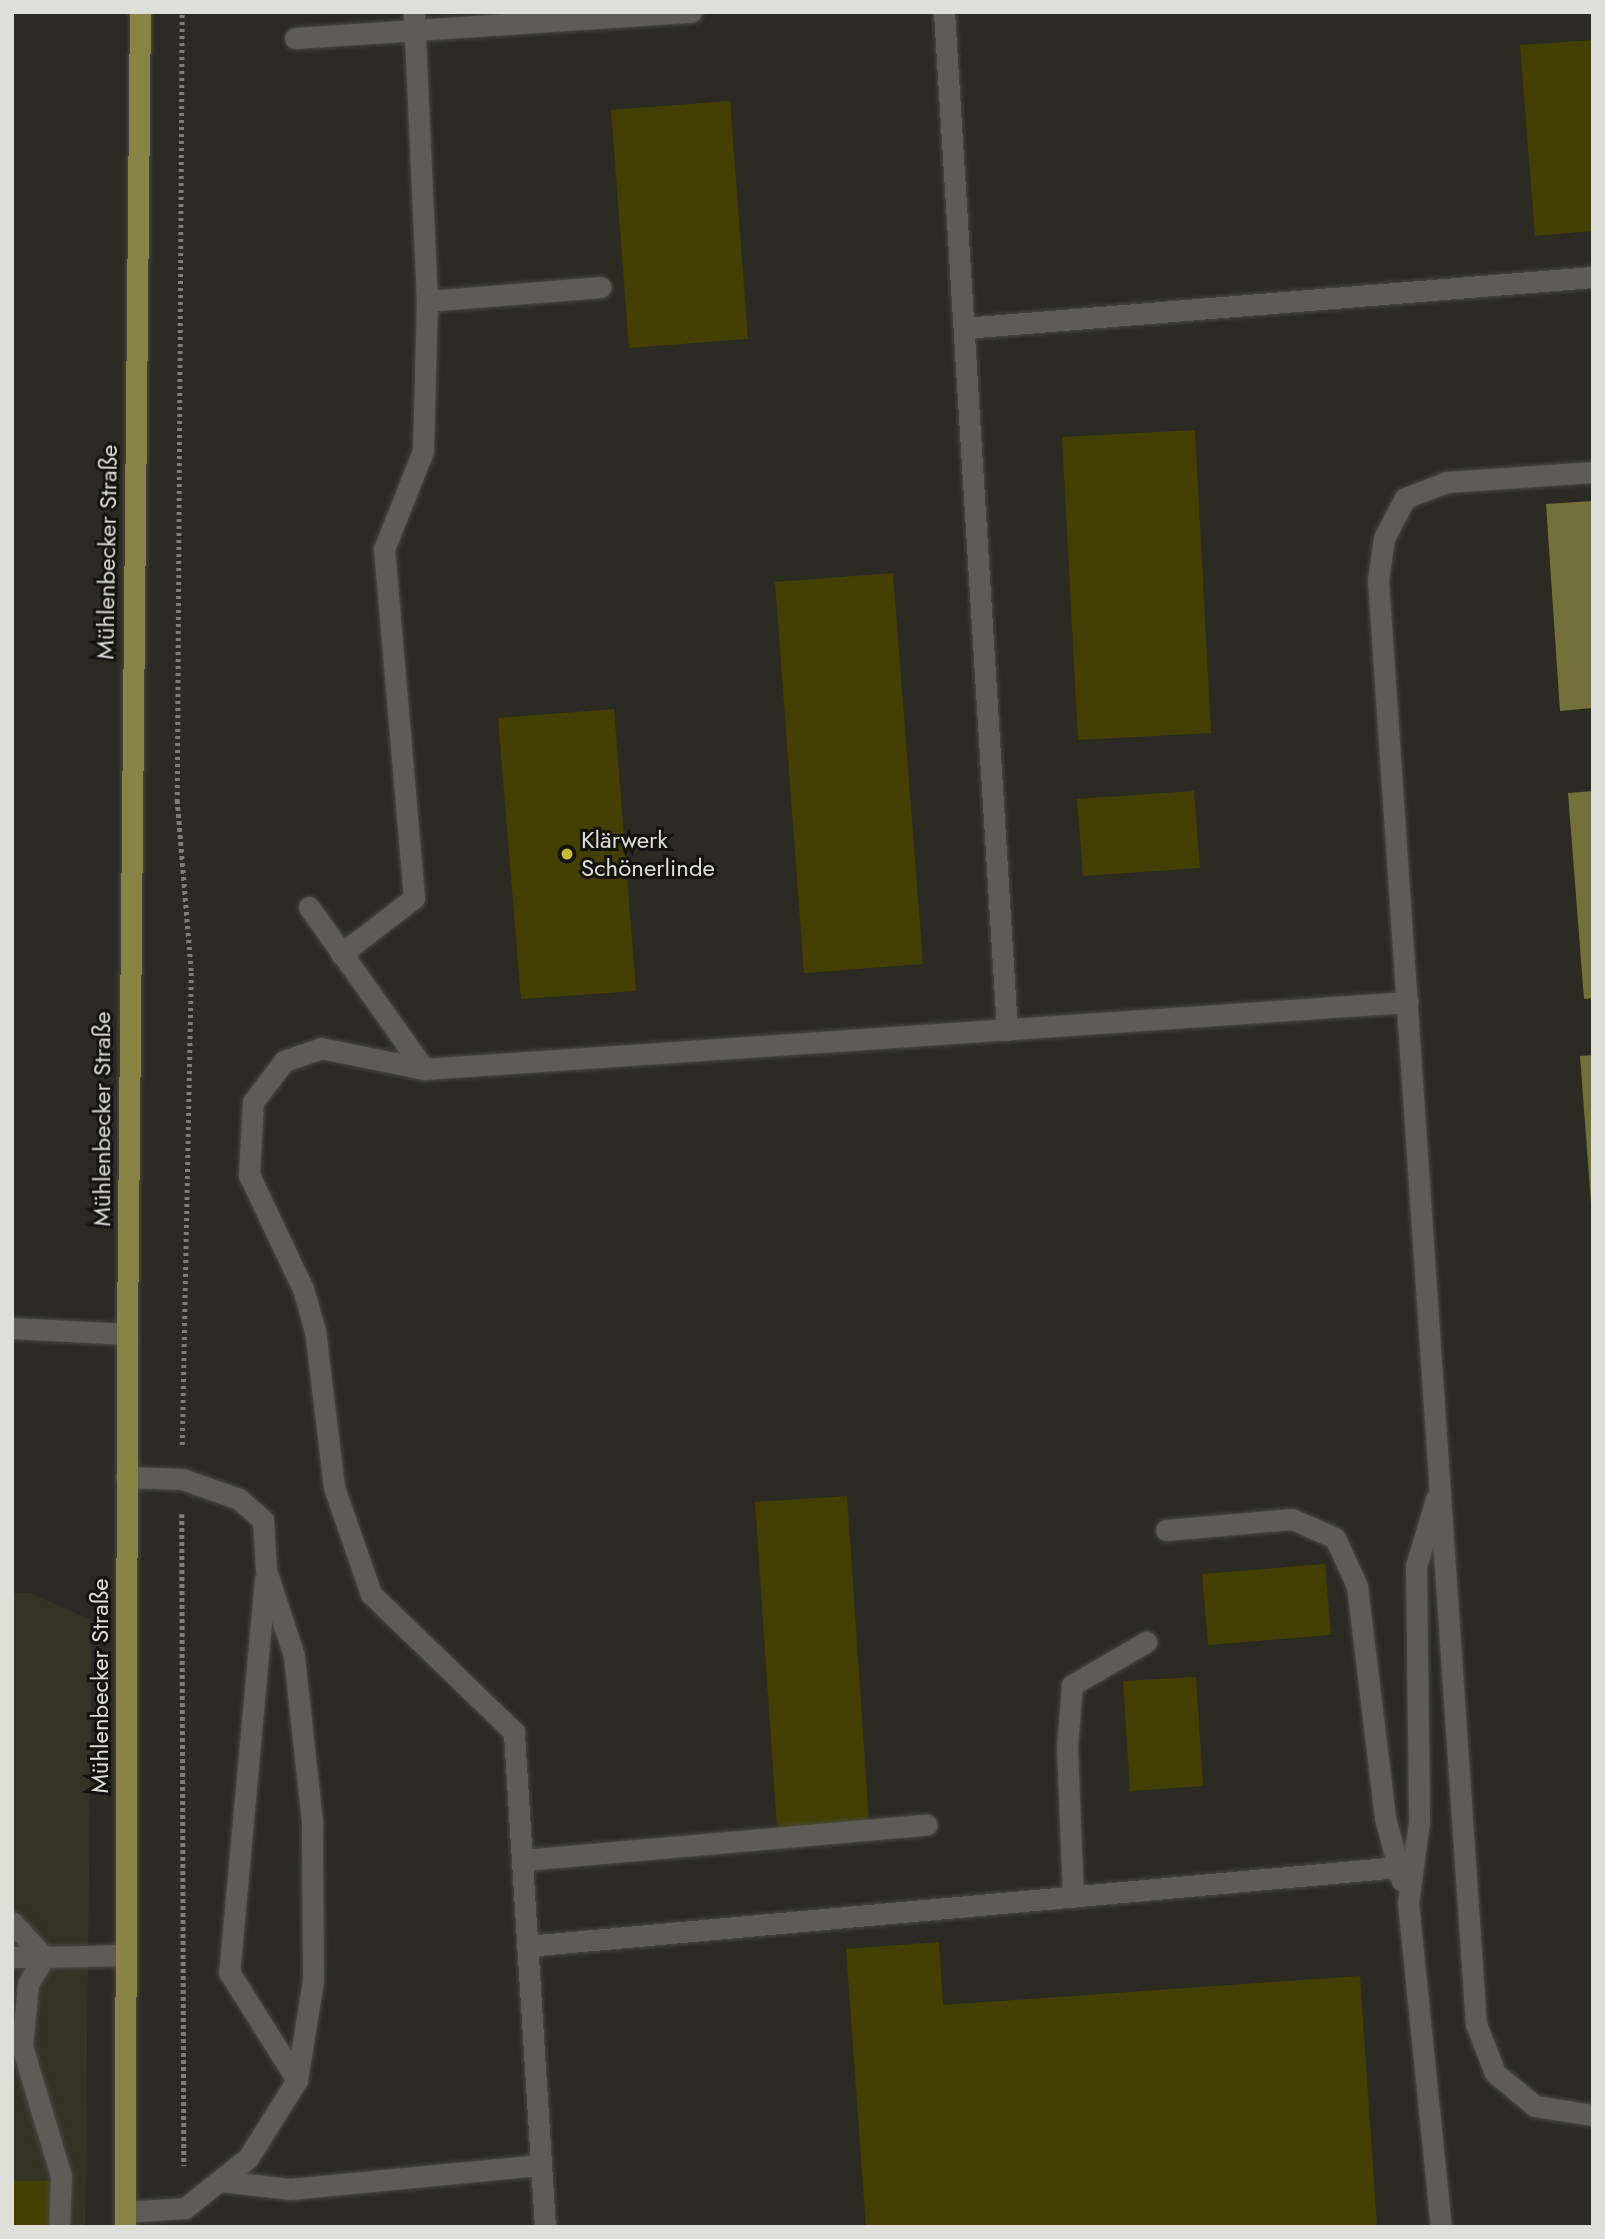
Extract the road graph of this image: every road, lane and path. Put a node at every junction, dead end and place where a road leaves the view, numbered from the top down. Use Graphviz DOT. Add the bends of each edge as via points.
graph roads {
  1 [pos="140,12"];
  2 [pos="182,12"];
  3 [pos="691,12"];
  4 [pos="944,12"];
  5 [pos="414,21"];
  6 [pos="295,38"];
  7 [pos="1593,277"];
  8 [pos="600,286"];
  9 [pos="427,301"];
  10 [pos="964,328"];
  11 [pos="1593,472"];
  12 [pos="177,803"];
  13 [pos="309,907"];
  14 [pos="341,954"];
  15 [pos="1408,1002"];
  16 [pos="1007,1030"];
  17 [pos="424,1069"];
  18 [pos="12,1328"];
  19 [pos="127,1334"];
  20 [pos="126,1477"];
  21 [pos="1440,1486"];
  22 [pos="1166,1530"];
  23 [pos="265,1570"];
  24 [pos="1146,1642"];
  25 [pos="926,1825"];
  26 [pos="522,1860"];
  27 [pos="1398,1867"];
  28 [pos="1073,1897"];
  29 [pos="1408,1903"];
  30 [pos="12,1922"];
  31 [pos="527,1946"];
  32 [pos="125,1955"];
  33 [pos="12,1957"];
  34 [pos="44,1957"];
  35 [pos="297,2080"];
  36 [pos="1593,2115"];
  37 [pos="541,2165"];
  38 [pos="219,2181"];
  39 [pos="125,2219"];
  40 [pos="59,2227"];
  41 [pos="545,2227"];
  42 [pos="1440,2227"];
  1 -- 19 [label="main road, Mühlenbecker Straße"];
  2 -- 12 [label="path"];
  3 -- 5 [label="lane"];
  4 -- 10 [label="lane"];
  5 -- 6 [label="lane"];
  5 -- 9 [label="lane"];
  7 -- 10 [label="lane"];
  8 -- 9 [label="lane"];
  9 -- 14 [label="lane" via="423,451 384,549 414,898"];
  10 -- 16 [label="lane"];
  11 -- 15 [label="lane" via="1447,482 1405,499 1384,538 1378,580"];
  13 -- 14 [label="lane"];
  14 -- 17 [label="lane"];
  15 -- 16 [label="lane"];
  15 -- 21 [label="lane"];
  16 -- 17 [label="lane"];
  17 -- 26 [label="lane" via="321,1048 284,1061 253,1102 249,1175 309,1310 334,1487 372,1594 514,1732"];
  18 -- 19 [label="lane"];
  19 -- 20 [label="main road, Mühlenbecker Straße"];
  20 -- 23 [label="lane" via="182,1479 239,1499 264,1520"];
  20 -- 32 [label="main road, Mühlenbecker Straße"];
  21 -- 29 [label="lane" via="1416,1566 1419,1822"];
  21 -- 36 [label="lane" via="1476,2024 1495,2073 1535,2106"];
  22 -- 27 [label="lane" via="1292,1519 1335,1538 1357,1587 1385,1818"];
  23 -- 35 [label="lane" via="294,1656 312,1822 313,1980"];
  23 -- 35 [label="lane" via="229,1972"];
  24 -- 28 [label="lane" via="1072,1685 1067,1748"];
  25 -- 26 [label="lane"];
  26 -- 31 [label="lane"];
  27 -- 28 [label="lane"];
  27 -- 29 [label="lane"];
  28 -- 31 [label="lane"];
  29 -- 42 [label="lane"];
  30 -- 34 [label="lane"];
  31 -- 37 [label="lane"];
  32 -- 34 [label="lane"];
  32 -- 39 [label="main road, Mühlenbecker Straße"];
  33 -- 34 [label="lane"];
  34 -- 40 [label="lane" via="28,1984 22,2046 61,2176"];
  35 -- 38 [label="lane" via="248,2158"];
  37 -- 38 [label="lane" via="290,2189"];
  37 -- 41 [label="lane"];
  38 -- 39 [label="lane" via="186,2208"];
}
